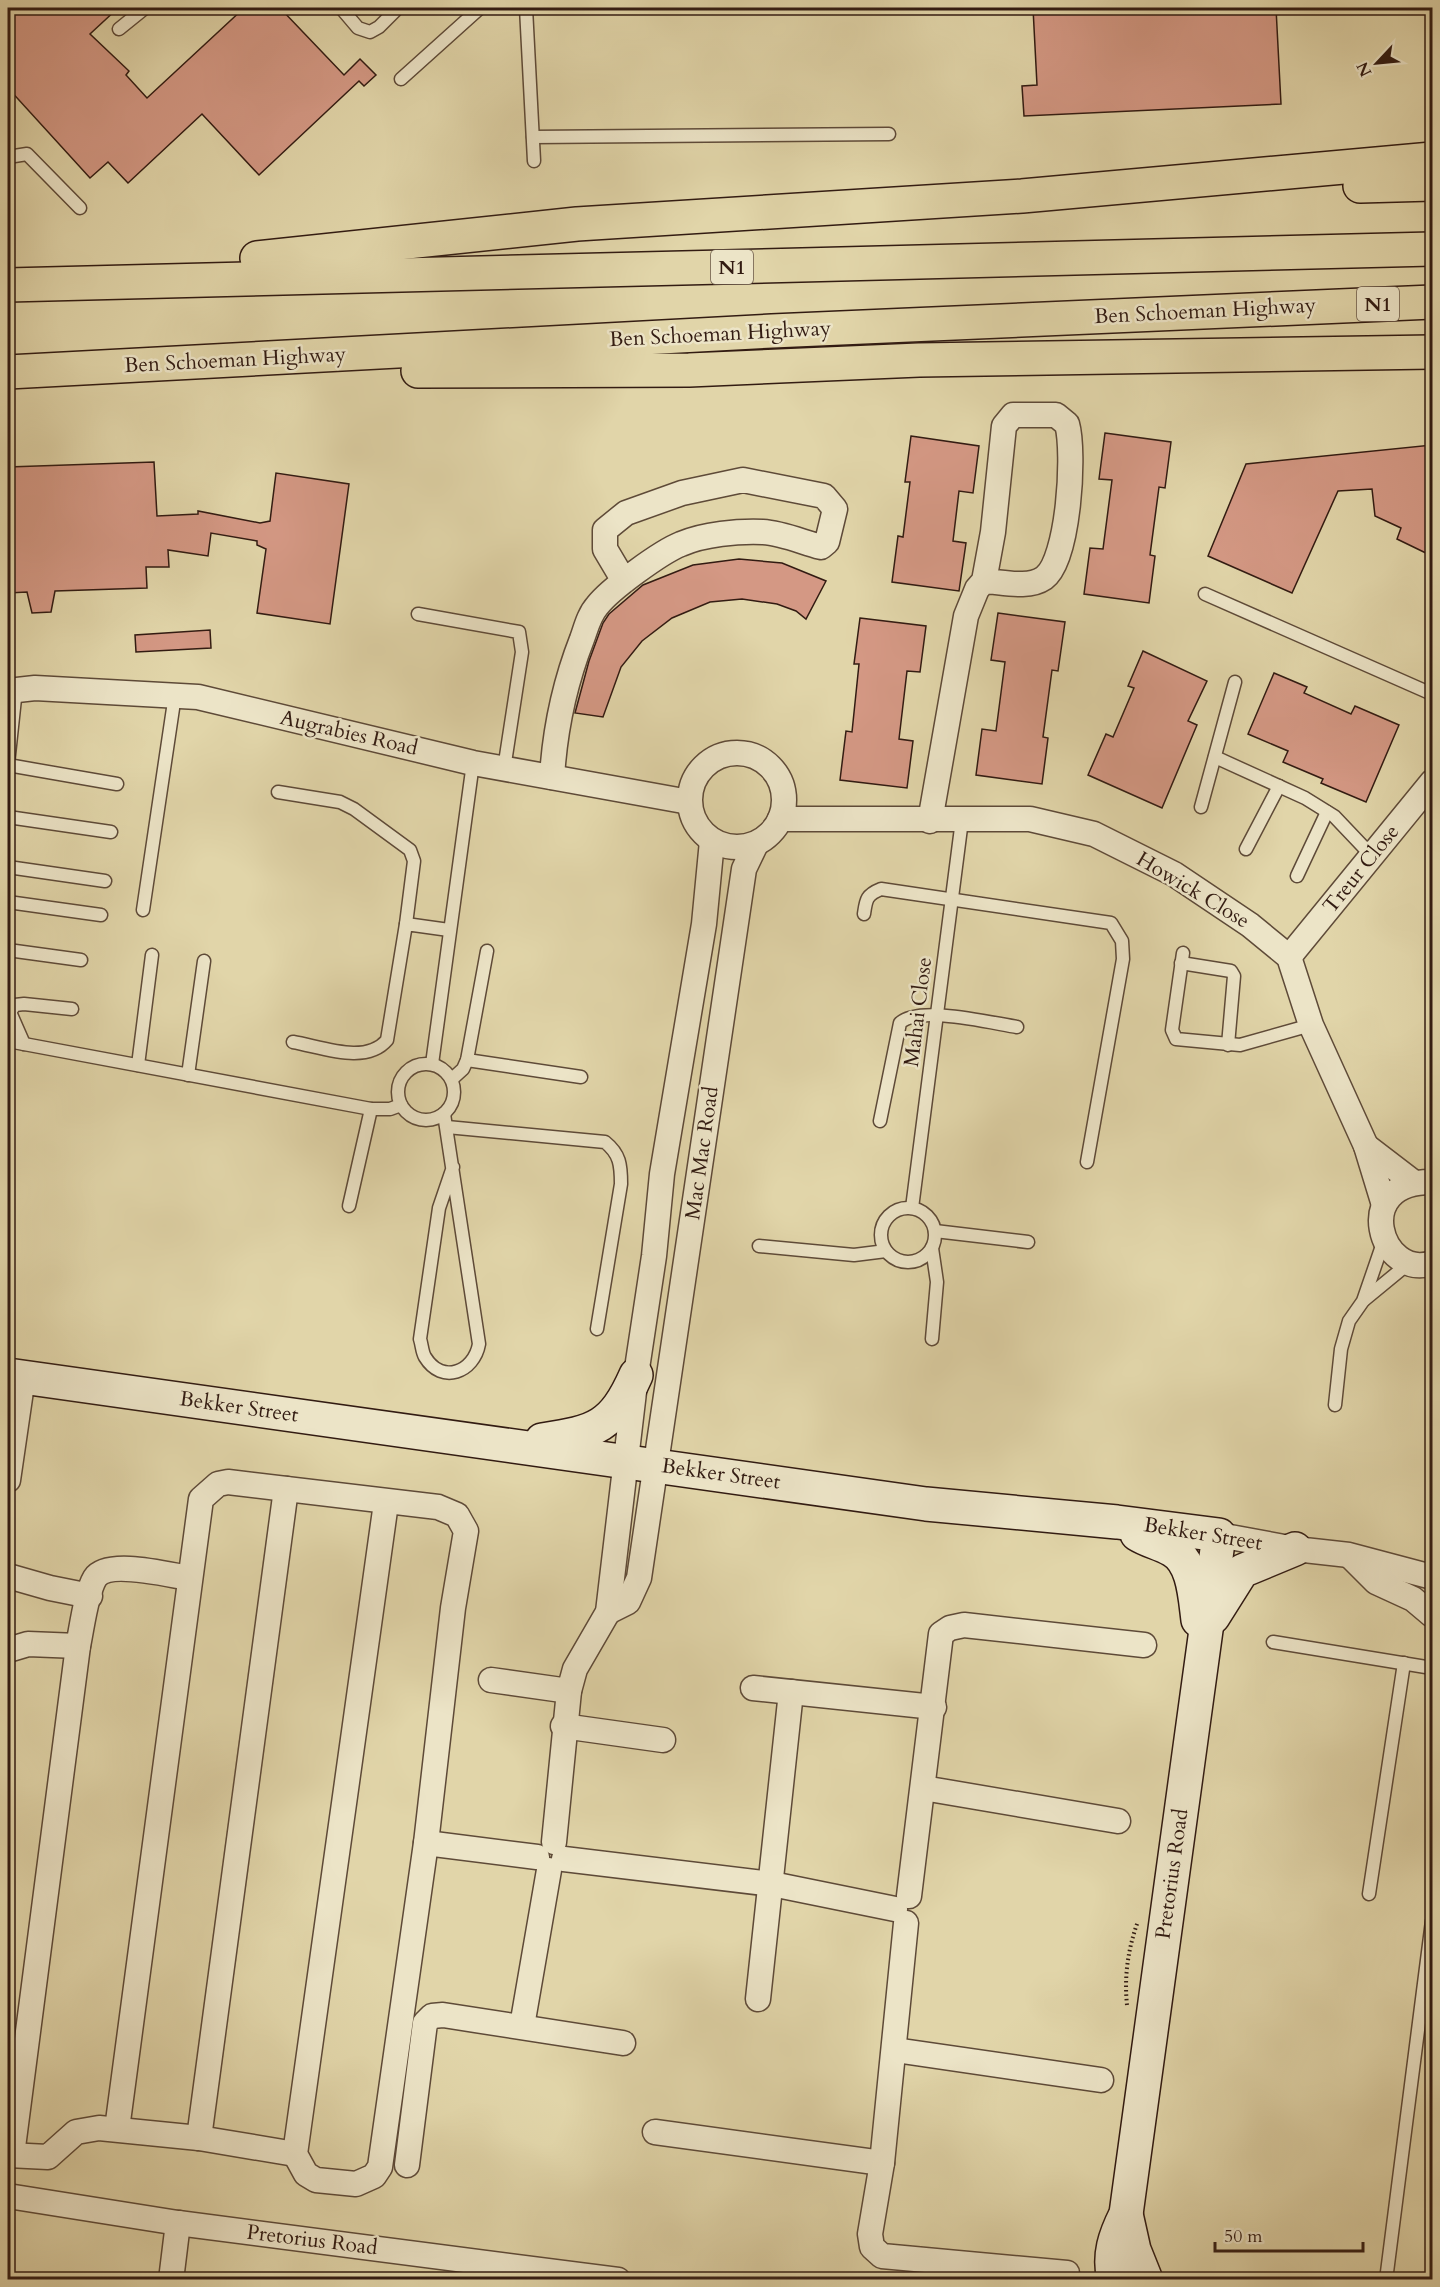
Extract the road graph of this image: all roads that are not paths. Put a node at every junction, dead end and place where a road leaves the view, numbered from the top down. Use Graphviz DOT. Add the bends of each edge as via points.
graph roads {
  1 [pos="145,8"];
  2 [pos="340,8"];
  3 [pos="398,8"];
  4 [pos="480,8"];
  5 [pos="526,8"];
  6 [pos="119,29"];
  7 [pos="401,79"];
  8 [pos="888,134"];
  9 [pos="533,137"];
  10 [pos="8,157"];
  11 [pos="1432,159"];
  12 [pos="534,161"];
  13 [pos="1432,184"];
  14 [pos="1022,196"];
  15 [pos="80,208"];
  16 [pos="1432,249"];
  17 [pos="19,284"];
  18 [pos="1432,302"];
  19 [pos="1432,337"];
  20 [pos="1432,351"];
  21 [pos="919,360"];
  22 [pos="8,372"];
  23 [pos="984,581"];
  24 [pos="624,582"];
  25 [pos="1205,594"];
  26 [pos="418,614"];
  27 [pos="1234,682"];
  28 [pos="12,690"];
  29 [pos="1432,694"];
  30 [pos="175,695"];
  31 [pos="1215,757"];
  32 [pos="473,763"];
  33 [pos="8,765"];
  34 [pos="504,769"];
  35 [pos="552,777"];
  36 [pos="1432,782"];
  37 [pos="117,784"];
  38 [pos="1279,786"];
  39 [pos="278,792"];
  40 [pos="689,802"];
  41 [pos="1201,807"];
  42 [pos="1327,812"];
  43 [pos="8,817"];
  44 [pos="780,819"];
  45 [pos="962,820"];
  46 [pos="930,821"];
  47 [pos="111,832"];
  48 [pos="712,841"];
  49 [pos="756,844"];
  50 [pos="1246,849"];
  51 [pos="1372,856"];
  52 [pos="8,867"];
  53 [pos="1297,876"];
  54 [pos="105,882"];
  55 [pos="952,898"];
  56 [pos="8,902"];
  57 [pos="142,910"];
  58 [pos="101,915"];
  59 [pos="864,915"];
  60 [pos="406,924"];
  61 [pos="449,930"];
  62 [pos="8,950"];
  63 [pos="487,951"];
  64 [pos="152,955"];
  65 [pos="1289,957"];
  66 [pos="81,960"];
  67 [pos="204,961"];
  68 [pos="72,1009"];
  69 [pos="937,1015"];
  70 [pos="1311,1025"];
  71 [pos="1017,1027"];
  72 [pos="8,1041"];
  73 [pos="293,1042"];
  74 [pos="24,1044"];
  75 [pos="1228,1045"];
  76 [pos="468,1060"];
  77 [pos="432,1064"];
  78 [pos="138,1065"];
  79 [pos="188,1075"];
  80 [pos="581,1077"];
  81 [pos="452,1079"];
  82 [pos="401,1105"];
  83 [pos="371,1109"];
  84 [pos="446,1120"];
  85 [pos="880,1121"];
  86 [pos="1366,1146"];
  87 [pos="1087,1162"];
  88 [pos="453,1167"];
  89 [pos="662,1174"];
  90 [pos="698,1180"];
  91 [pos="1423,1182"];
  92 [pos="1384,1205"];
  93 [pos="349,1206"];
  94 [pos="912,1208"];
  95 [pos="935,1231"];
  96 [pos="1384,1240"];
  97 [pos="1028,1242"];
  98 [pos="759,1246"];
  99 [pos="932,1248"];
  100 [pos="886,1251"];
  101 [pos="1425,1267"];
  102 [pos="1363,1300"];
  103 [pos="597,1329"];
  104 [pos="932,1339"];
  105 [pos="636,1375"];
  106 [pos="15,1376"];
  107 [pos="1335,1405"];
  108 [pos="511,1444"];
  109 [pos="625,1461"];
  110 [pos="657,1465"];
  111 [pos="8,1480"];
  112 [pos="286,1489"];
  113 [pos="386,1503"];
  114 [pos="1117,1521"];
  115 [pos="1219,1535"];
  116 [pos="1295,1549"];
  117 [pos="1349,1555"];
  118 [pos="8,1576"];
  119 [pos="1432,1577"];
  120 [pos="189,1578"];
  121 [pos="90,1596"];
  122 [pos="608,1612"];
  123 [pos="1432,1615"];
  124 [pos="1205,1637"];
  125 [pos="1273,1642"];
  126 [pos="1144,1645"];
  127 [pos="78,1646"];
  128 [pos="8,1650"];
  129 [pos="1404,1663"];
  130 [pos="1432,1668"];
  131 [pos="491,1680"];
  132 [pos="753,1688"];
  133 [pos="569,1691"];
  134 [pos="791,1692"];
  135 [pos="934,1707"];
  136 [pos="563,1726"];
  137 [pos="663,1740"];
  138 [pos="923,1788"];
  139 [pos="1118,1821"];
  140 [pos="426,1843"];
  141 [pos="551,1857"];
  142 [pos="772,1884"];
  143 [pos="1369,1893"];
  144 [pos="903,1909"];
  145 [pos="1432,1921"];
  146 [pos="1428,1983"];
  147 [pos="758,1999"];
  148 [pos="522,2026"];
  149 [pos="623,2043"];
  150 [pos="895,2049"];
  151 [pos="1101,2080"];
  152 [pos="117,2129"];
  153 [pos="655,2132"];
  154 [pos="199,2138"];
  155 [pos="295,2154"];
  156 [pos="10,2155"];
  157 [pos="882,2163"];
  158 [pos="407,2165"];
  159 [pos="8,2196"];
  160 [pos="1126,2214"];
  161 [pos="178,2223"];
  162 [pos="1067,2273"];
  163 [pos="171,2280"];
  164 [pos="618,2280"];
  165 [pos="1114,2280"];
  166 [pos="1146,2280"];
  167 [pos="1386,2280"];
  1 -- 6 [label="lane"];
  2 -- 3 [label="lane" via="358,28 370,32"];
  4 -- 7 [label="lane"];
  5 -- 9 [label="lane"];
  8 -- 9 [label="lane"];
  9 -- 12 [label="lane"];
  10 -- 15 [label="lane" via="27,154"];
  11 -- 14 [label="highway"];
  13 -- 14 [label="highway"];
  14 -- 17 [label="highway" via="577,224"];
  16 -- 17 [label="highway, N1"];
  18 -- 22 [label="highway, Ben Schoeman Highway / N1" via="796,330"];
  19 -- 21 [label="highway"];
  20 -- 21 [label="highway"];
  21 -- 22 [label="highway" via="689,370"];
  23 -- 23 [label="street" via="1004,426 1013,415 1056,415 1067,424 1071,455 1064,528 1056,560 1044,577 1031,584"];
  23 -- 46 [label="street" via="966,616"];
  24 -- 24 [label="street" via="681,544 700,539 765,532 821,547 827,542 835,509 824,496 743,480 682,493 626,513 605,530 605,549"];
  24 -- 35 [label="street" via="596,606 566,679 555,730"];
  25 -- 29 [label="lane"];
  26 -- 34 [label="lane" via="519,632 522,652"];
  27 -- 31 [label="lane"];
  28 -- 30 [label="street, Augrabies Road"];
  28 -- 33 [label="lane"];
  30 -- 32 [label="street, Augrabies Road" via="198,697"];
  30 -- 57 [label="lane"];
  31 -- 38 [label="lane"];
  31 -- 41 [label="lane"];
  32 -- 34 [label="street, Augrabies Road"];
  32 -- 61 [label="lane"];
  33 -- 37 [label="lane"];
  34 -- 35 [label="street, Augrabies Road"];
  35 -- 40 [label="street, Augrabies Road"];
  36 -- 51 [label="street, Treur Close"];
  38 -- 42 [label="lane"];
  38 -- 50 [label="lane"];
  39 -- 60 [label="lane" via="340,802 410,850 414,861"];
  40 -- 44 [label="street" via="691,786 709,761 723,754 739,753 755,756 778,777 784,792"];
  40 -- 48 [label="street" via="700,831"];
  42 -- 51 [label="lane"];
  42 -- 53 [label="lane"];
  43 -- 47 [label="lane"];
  44 -- 46 [label="street, Howick Close"];
  44 -- 49 [label="street" via="770,836"];
  45 -- 46 [label="street, Howick Close"];
  45 -- 55 [label="lane, Mahai Close"];
  45 -- 65 [label="street, Howick Close" via="1030,819 1094,834 1174,874 1250,925"];
  48 -- 49 [label="street" via="734,848"];
  48 -- 89 [label="street, Mac Mac Road" via="704,924"];
  49 -- 90 [label="street, Mac Mac Road" via="744,869"];
  51 -- 65 [label="street, Treur Close"];
  52 -- 54 [label="lane"];
  55 -- 59 [label="lane" via="880,890 866,899"];
  55 -- 69 [label="lane, Mahai Close"];
  55 -- 87 [label="lane" via="1111,923 1117,930 1124,959 1121,983"];
  56 -- 58 [label="lane"];
  60 -- 61 [label="lane"];
  60 -- 73 [label="lane" via="387,1040 380,1049 355,1053"];
  61 -- 77 [label="lane"];
  62 -- 66 [label="lane"];
  63 -- 76 [label="lane"];
  64 -- 78 [label="lane"];
  65 -- 70 [label="street"];
  67 -- 79 [label="lane"];
  68 -- 74 [label="lane" via="15,1005 10,1011"];
  69 -- 71 [label="lane"];
  69 -- 85 [label="lane" via="909,1016 900,1023"];
  69 -- 94 [label="lane, Mahai Close"];
  70 -- 75 [label="lane"];
  70 -- 86 [label="street"];
  72 -- 74 [label="lane"];
  74 -- 78 [label="lane"];
  75 -- 75 [label="lane" via="1234,976 1231,971 1182,958 1173,1035"];
  76 -- 80 [label="lane"];
  76 -- 81 [label="lane"];
  77 -- 81 [label="lane" via="444,1069"];
  77 -- 82 [label="lane" via="419,1064 400,1080"];
  78 -- 79 [label="lane"];
  79 -- 83 [label="lane"];
  81 -- 84 [label="lane" via="455,1092"];
  82 -- 83 [label="lane"];
  82 -- 84 [label="lane" via="420,1120"];
  83 -- 93 [label="lane"];
  84 -- 88 [label="lane"];
  84 -- 103 [label="lane" via="605,1142 615,1150 621,1163 621,1184"];
  86 -- 91 [label="street"];
  86 -- 92 [label="street"];
  88 -- 88 [label="lane" via="479,1344 476,1357 467,1368 449,1374 435,1368 424,1356 420,1339 439,1208"];
  89 -- 90 [label="street"];
  89 -- 105 [label="street, Mac Mac Road"];
  90 -- 110 [label="street, Mac Mac Road"];
  91 -- 92 [label="street" via="1395,1191"];
  92 -- 96 [label="street" via="1380,1222"];
  94 -- 95 [label="lane" via="927,1216"];
  94 -- 100 [label="lane" via="902,1208 885,1221 881,1231"];
  95 -- 97 [label="lane"];
  95 -- 99 [label="lane"];
  96 -- 101 [label="street" via="1394,1254"];
  96 -- 102 [label="lane"];
  98 -- 100 [label="lane" via="854,1255"];
  99 -- 100 [label="lane" via="925,1256 904,1262"];
  99 -- 104 [label="lane" via="937,1282"];
  101 -- 102 [label="lane"];
  102 -- 107 [label="lane" via="1349,1321 1341,1349"];
  105 -- 108 [label="street" via="624,1402 600,1426 577,1435"];
  105 -- 109 [label="street, Mac Mac Road"];
  106 -- 108 [label="street, Bekker Street"];
  106 -- 111 [label="street"];
  108 -- 109 [label="street, Bekker Street"];
  109 -- 110 [label="street, Bekker Street"];
  109 -- 122 [label="street, Mac Mac Road"];
  110 -- 114 [label="street, Bekker Street" via="926,1504"];
  110 -- 122 [label="street, Mac Mac Road" via="639,1578 628,1602"];
  112 -- 113 [label="street"];
  112 -- 120 [label="street" via="228,1482 210,1488 198,1505"];
  112 -- 154 [label="street"];
  113 -- 140 [label="street" via="447,1510 461,1519 466,1530 453,1608"];
  113 -- 155 [label="street"];
  114 -- 115 [label="street, Bekker Street"];
  114 -- 124 [label="street" via="1180,1557 1188,1569"];
  115 -- 116 [label="street, Bekker Street"];
  115 -- 124 [label="street, Pretorius Road"];
  116 -- 117 [label="street, Bekker Street"];
  116 -- 124 [label="street" via="1242,1571"];
  117 -- 119 [label="street, Bekker Street"];
  117 -- 123 [label="street" via="1377,1582 1413,1599"];
  118 -- 121 [label="street"];
  120 -- 121 [label="street" via="114,1567 97,1576"];
  120 -- 152 [label="street"];
  121 -- 127 [label="street"];
  122 -- 133 [label="street" via="575,1669"];
  124 -- 160 [label="street, Pretorius Road"];
  125 -- 129 [label="lane"];
  126 -- 135 [label="street" via="964,1625 950,1628 941,1634"];
  127 -- 128 [label="street" via="28,1644"];
  127 -- 156 [label="street"];
  129 -- 130 [label="lane"];
  129 -- 143 [label="lane"];
  131 -- 133 [label="street"];
  132 -- 134 [label="street"];
  133 -- 136 [label="street"];
  134 -- 135 [label="street"];
  134 -- 142 [label="street"];
  135 -- 138 [label="street"];
  136 -- 137 [label="street"];
  136 -- 141 [label="street"];
  138 -- 139 [label="street"];
  138 -- 144 [label="street"];
  140 -- 141 [label="street"];
  140 -- 155 [label="street" via="380,2167 374,2176 356,2184 316,2180 306,2174"];
  141 -- 142 [label="street"];
  141 -- 148 [label="street"];
  142 -- 144 [label="street"];
  142 -- 147 [label="street"];
  144 -- 150 [label="street"];
  145 -- 146 [label="lane"];
  146 -- 167 [label="lane"];
  148 -- 149 [label="street"];
  148 -- 158 [label="street" via="443,2015 429,2018 425,2023"];
  150 -- 151 [label="street"];
  150 -- 157 [label="street"];
  152 -- 154 [label="street"];
  152 -- 156 [label="street" via="76,2132 48,2157"];
  153 -- 157 [label="street"];
  154 -- 155 [label="street"];
  157 -- 162 [label="street" via="870,2234 876,2253"];
  159 -- 161 [label="street, Pretorius Road"];
  160 -- 165 [label="street, Pretorius Road" via="1110,2258"];
  160 -- 166 [label="street, Pretorius Road"];
  161 -- 163 [label="street"];
  161 -- 164 [label="street, Pretorius Road"];
}
